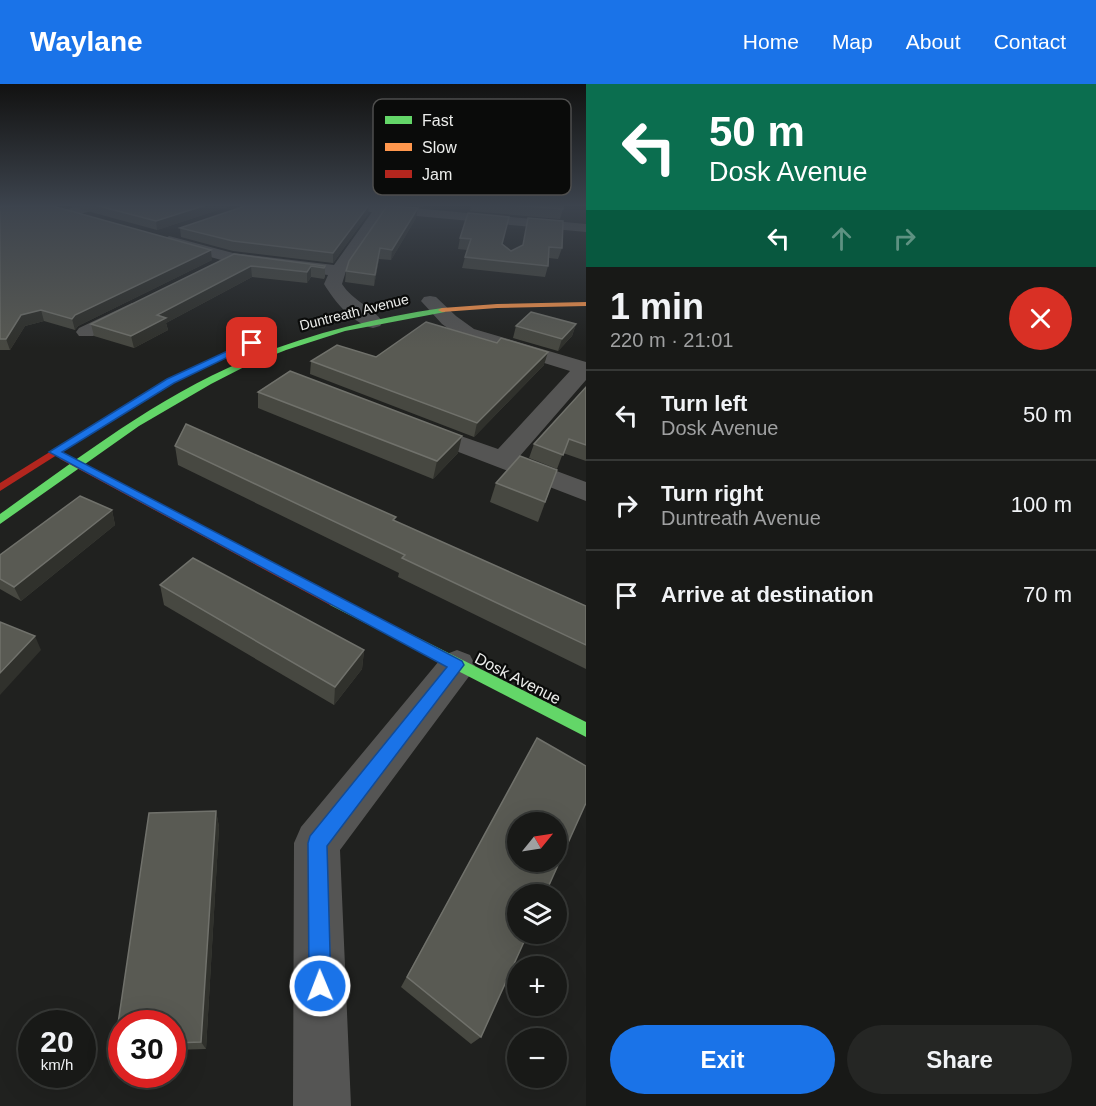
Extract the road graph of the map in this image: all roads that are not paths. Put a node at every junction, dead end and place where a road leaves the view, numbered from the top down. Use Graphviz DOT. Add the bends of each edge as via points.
graph roads {
  1 [pos="212,253"];
  2 [pos="351,253"];
  3 [pos="232,258"];
  4 [pos="211,269"];
  5 [pos="338,271"];
  6 [pos="586,295"];
  7 [pos="148,301"];
  8 [pos="586,304"];
  9 [pos="435,305"];
  10 [pos="358,312"];
  11 [pos="373,322"];
  12 [pos="303,326"];
  13 [pos="86,332"];
  14 [pos="586,369"];
  15 [pos="133,403"];
  16 [pos="402,421"];
  17 [pos="54,452"];
  18 [pos="502,460"];
  19 [pos="79,464"];
  20 [pos="0,488"];
  21 [pos="586,492"];
  22 [pos="0,520"];
  23 [pos="457,665"];
  24 [pos="586,730"];
  25 [pos="322,1106"];
  1 -- 3 [label="street"];
  2 -- 5 [label="street"];
  3 -- 4 [label="street"];
  3 -- 5 [label="street"];
  5 -- 10 [label="street" via="333,284 339,296"];
  6 -- 9 [label="street, Duntreath Avenue" via="505,295"];
  7 -- 13 [label="street"];
  8 -- 9 [label="street, Duntreath Avenue"];
  9 -- 10 [label="street, Duntreath Avenue"];
  9 -- 11 [label="street, Duntreath Avenue"];
  9 -- 14 [label="street" via="467,333"];
  10 -- 11 [label="street"];
  10 -- 12 [label="street, Duntreath Avenue"];
  11 -- 19 [label="street, Duntreath Avenue" via="289,346 242,365 190,393"];
  14 -- 18 [label="street"];
  15 -- 17 [label="street"];
  16 -- 18 [label="street"];
  17 -- 19 [label="street, Dosk Avenue"];
  17 -- 20 [label="street"];
  18 -- 21 [label="street"];
  19 -- 22 [label="street, Duntreath Avenue"];
  19 -- 23 [label="street, Dosk Avenue"];
  23 -- 24 [label="street, Dosk Avenue"];
  23 -- 25 [label="street" via="317,843"];
}
